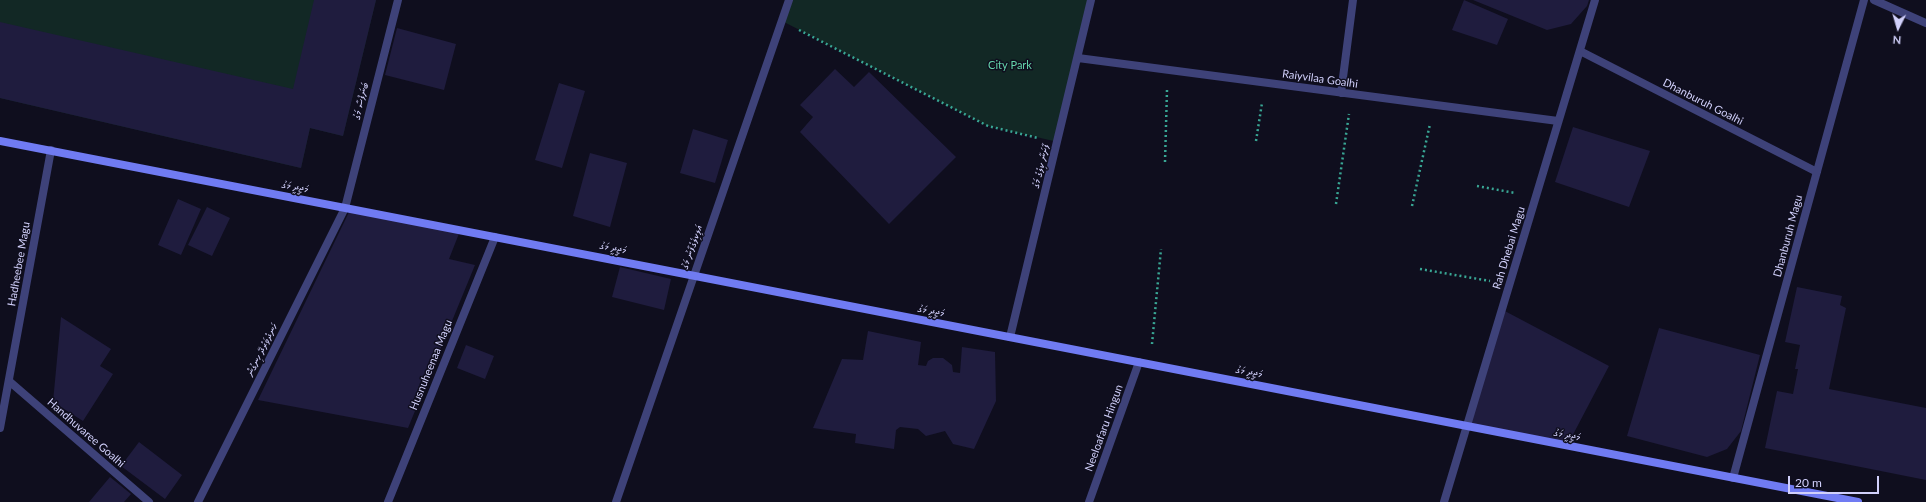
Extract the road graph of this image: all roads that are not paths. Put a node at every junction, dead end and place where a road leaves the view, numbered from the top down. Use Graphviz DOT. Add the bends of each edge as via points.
graph roads {
  1 [pos="398,0"];
  2 [pos="789,0"];
  3 [pos="1091,0"];
  4 [pos="1354,0"];
  5 [pos="1596,0"];
  6 [pos="1864,0"];
  7 [pos="1874,0"];
  8 [pos="1926,23"];
  9 [pos="1580,52"];
  10 [pos="1078,58"];
  11 [pos="1341,93"];
  12 [pos="1558,121"];
  13 [pos="0,141"];
  14 [pos="51,150"];
  15 [pos="1817,172"];
  16 [pos="345,208"];
  17 [pos="495,237"];
  18 [pos="694,275"];
  19 [pos="1010,337"];
  20 [pos="1139,362"];
  21 [pos="9,381"];
  22 [pos="1468,426"];
  23 [pos="0,428"];
  24 [pos="1733,478"];
  25 [pos="149,502"];
  26 [pos="198,502"];
  27 [pos="388,502"];
  28 [pos="616,502"];
  29 [pos="1089,502"];
  30 [pos="1444,502"];
  31 [pos="1858,502"];
  1 -- 16 [label="street, ބަނަފްސާ މަގު"];
  2 -- 18 [label="street, އަލިކިލެގެފާނު މަގު"];
  3 -- 10 [label="street, ފާށަނާ ކިލެގެ މަގު"];
  4 -- 11 [label="street"];
  5 -- 9 [label="street, Rah Dhebai Magu"];
  6 -- 15 [label="street, Dhanburuh Magu"];
  7 -- 8 [label="street"];
  9 -- 12 [label="street, Rah Dhebai Magu"];
  9 -- 15 [label="street, Dhanburuh Goalhi"];
  10 -- 11 [label="street, Raiyvilaa Goalhi"];
  10 -- 19 [label="street, ފާށަނާ ކިލެގެ މަގު"];
  11 -- 12 [label="street, Raiyvilaa Goalhi"];
  12 -- 22 [label="street, Rah Dhebai Magu"];
  13 -- 14 [label="street, މަޖީދީ މަގު"];
  14 -- 16 [label="street, މަޖީދީ މަގު"];
  14 -- 21 [label="street, Hadheebee Magu"];
  15 -- 24 [label="street, Dhanburuh Magu"];
  16 -- 17 [label="street, މަޖީދީ މަގު"];
  16 -- 26 [label="street, ހަނދުވަރުދޭ ހިނގުން"];
  17 -- 18 [label="street, މަޖީދީ މަގު"];
  17 -- 27 [label="street, Husnuheenaa Magu"];
  18 -- 19 [label="street, މަޖީދީ މަގު"];
  18 -- 28 [label="street, އަލިކިލެގެފާނު މަގު"];
  19 -- 20 [label="street, މަޖީދީ މަގު"];
  20 -- 22 [label="street, މަޖީދީ މަގު"];
  20 -- 29 [label="street, Neeloafaru Hingun"];
  21 -- 23 [label="street, Hadheebee Magu"];
  21 -- 25 [label="street, Handhuvaree Goalhi"];
  22 -- 24 [label="street, މަޖީދީ މަގު"];
  22 -- 30 [label="street, Rah Dhebai Magu"];
  24 -- 31 [label="street, މަޖީދީ މަގު"];
}
